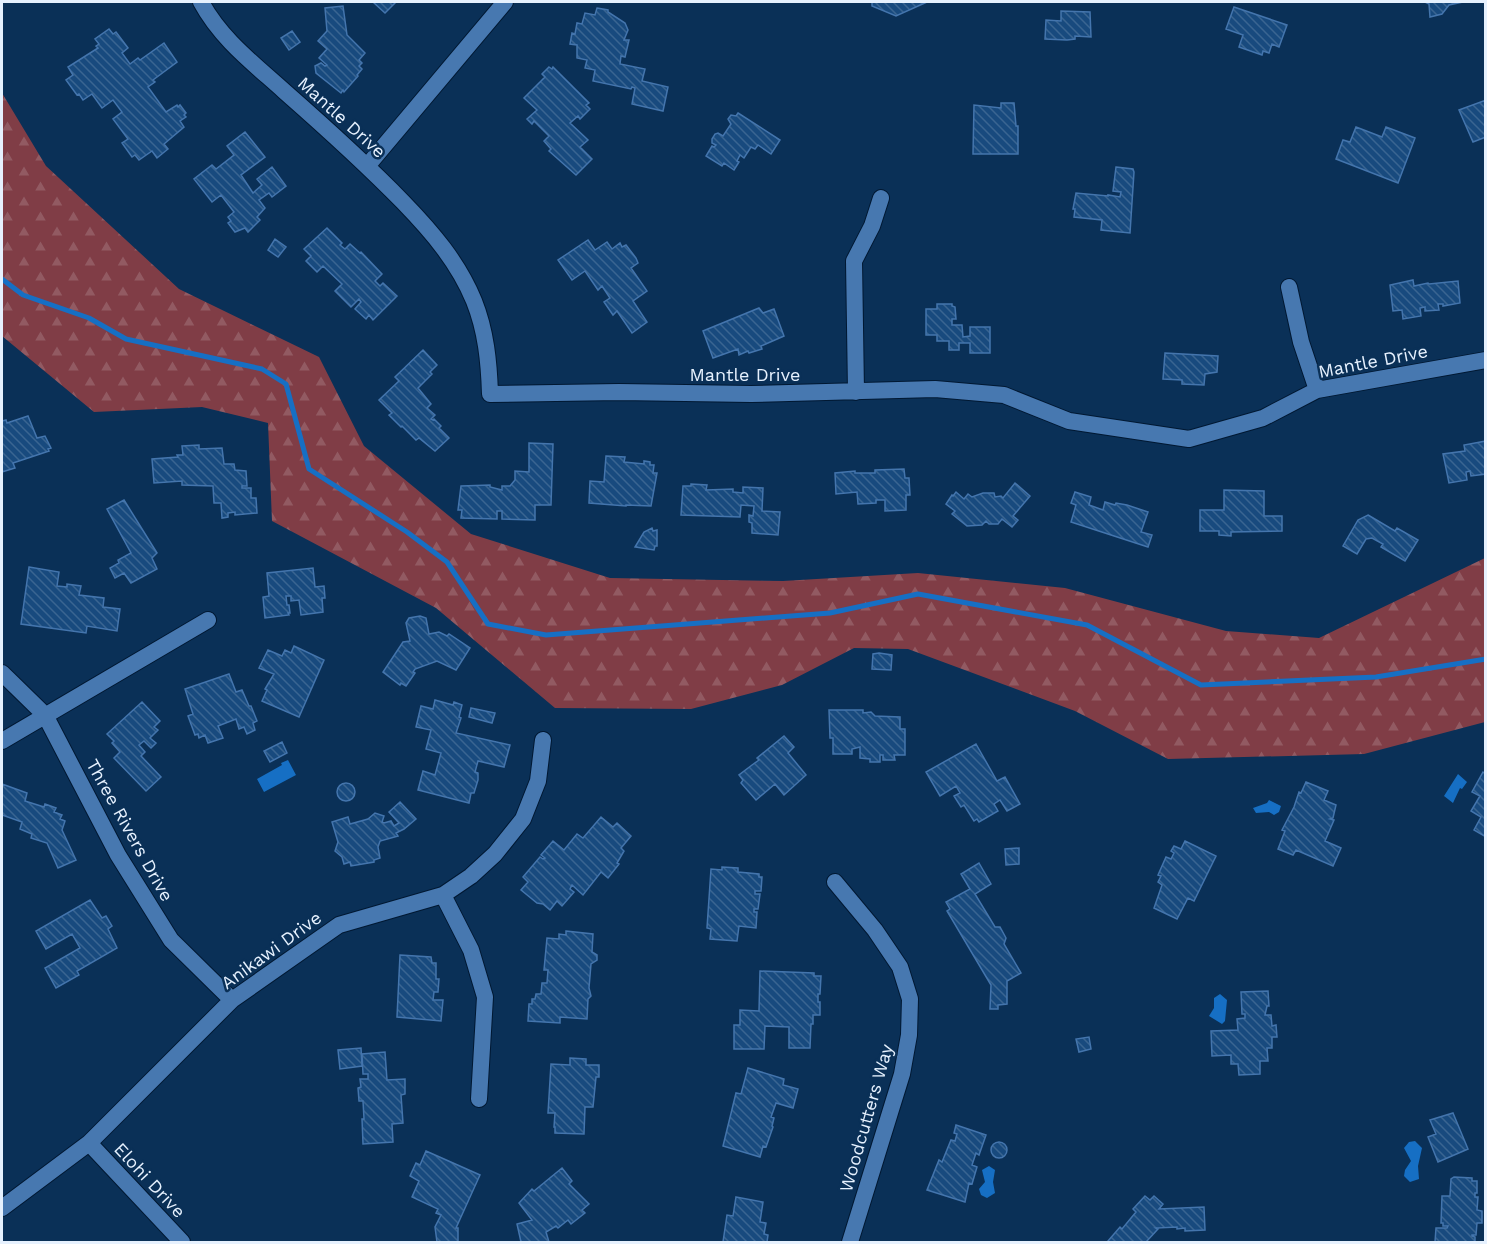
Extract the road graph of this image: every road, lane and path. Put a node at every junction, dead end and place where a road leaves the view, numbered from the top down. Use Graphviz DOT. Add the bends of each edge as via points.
graph roads {
  1 [pos="201,2"];
  2 [pos="506,2"];
  3 [pos="368,165"];
  4 [pos="881,198"];
  5 [pos="1289,287"];
  6 [pos="1485,360"];
  7 [pos="1317,390"];
  8 [pos="856,392"];
  9 [pos="208,620"];
  10 [pos="2,673"];
  11 [pos="45,716"];
  12 [pos="543,740"];
  13 [pos="2,741"];
  14 [pos="835,882"];
  15 [pos="444,895"];
  16 [pos="232,1000"];
  17 [pos="479,1099"];
  18 [pos="89,1143"];
  19 [pos="2,1208"];
  20 [pos="182,1242"];
  21 [pos="850,1242"];
  1 -- 3 [label="street, Mantle Drive" via="237,50"];
  2 -- 3 [label="street"];
  3 -- 8 [label="street, Mantle Drive" via="445,249 462,274 484,331 490,394"];
  4 -- 8 [label="street" via="854,261"];
  5 -- 7 [label="street"];
  6 -- 7 [label="street, Mantle Drive"];
  7 -- 8 [label="street, Mantle Drive" via="1263,418 1189,439 1069,422 1004,395 935,389"];
  9 -- 11 [label="street"];
  10 -- 11 [label="street, Three Rivers Drive"];
  11 -- 13 [label="street"];
  11 -- 16 [label="street, Three Rivers Drive" via="118,855 171,940"];
  12 -- 15 [label="street, Anikawi Drive" via="538,781 523,819 495,854"];
  14 -- 21 [label="street, Woodcutters Way" via="900,968 910,999 902,1074"];
  15 -- 16 [label="street, Anikawi Drive" via="339,925"];
  15 -- 17 [label="street" via="471,950 485,997"];
  16 -- 18 [label="street, Anikawi Drive"];
  18 -- 19 [label="street, Anikawi Drive"];
  18 -- 20 [label="street, Elohi Drive"];
}
